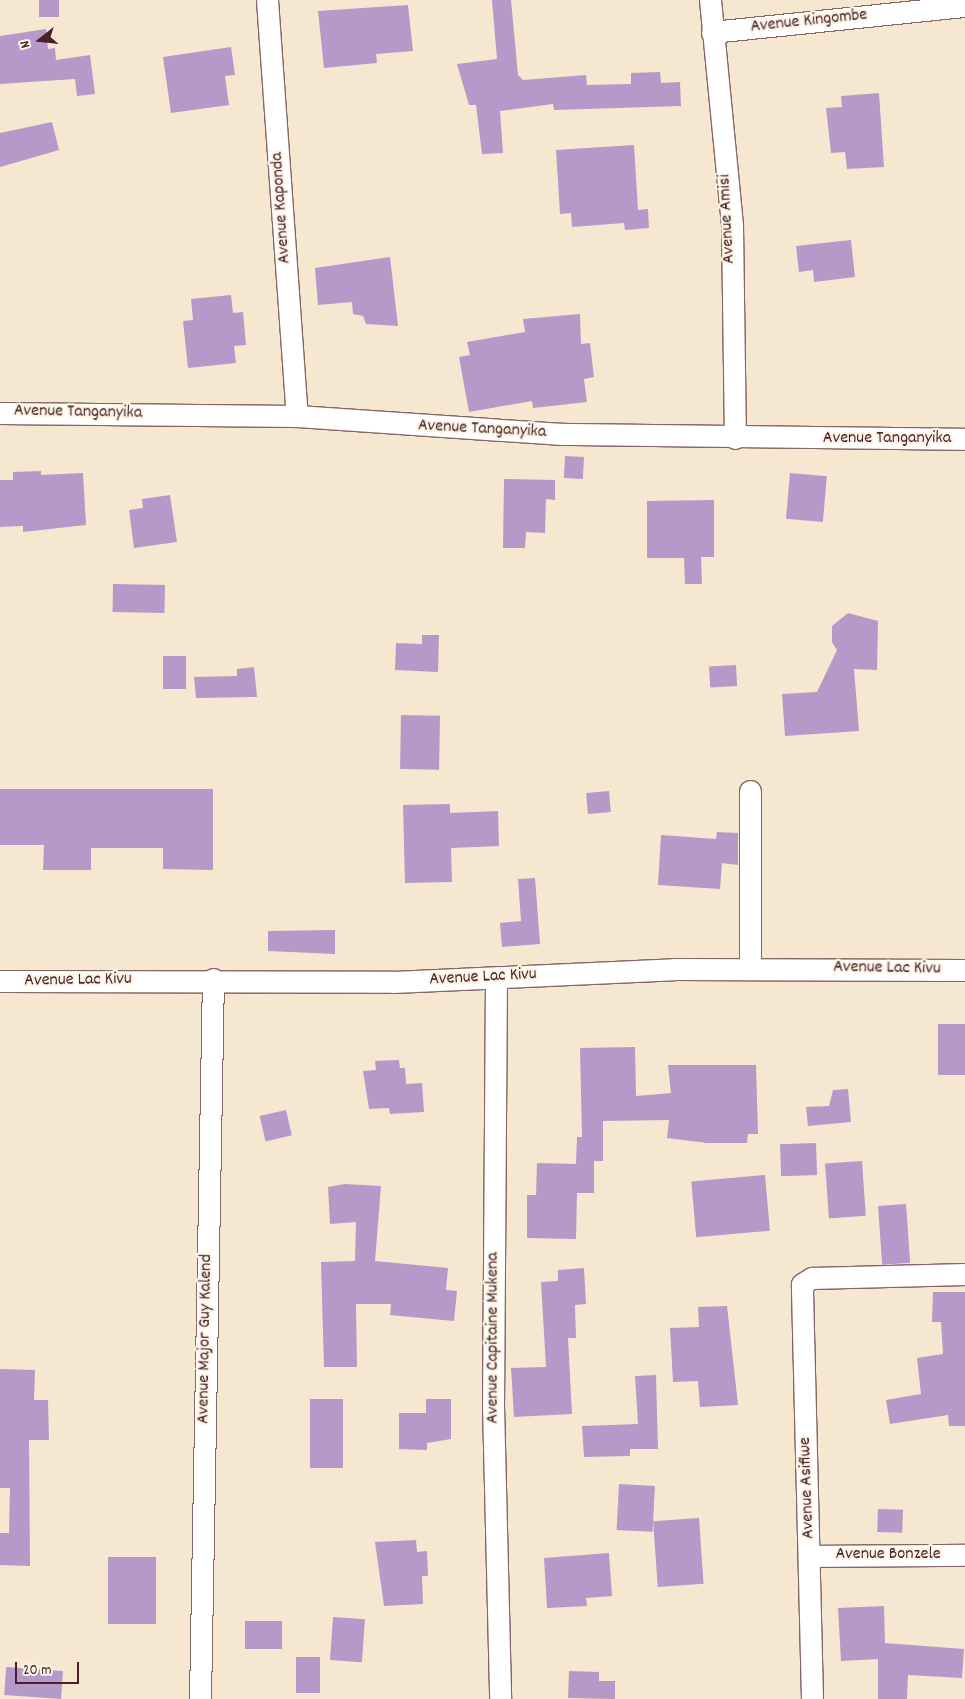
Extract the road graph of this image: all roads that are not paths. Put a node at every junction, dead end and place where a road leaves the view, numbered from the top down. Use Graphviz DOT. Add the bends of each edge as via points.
graph roads {
  1 [pos="267,0"];
  2 [pos="710,0"];
  3 [pos="965,6"];
  4 [pos="712,32"];
  5 [pos="0,413"];
  6 [pos="297,416"];
  7 [pos="735,438"];
  8 [pos="965,439"];
  9 [pos="750,792"];
  10 [pos="750,969"];
  11 [pos="965,970"];
  12 [pos="496,978"];
  13 [pos="213,979"];
  14 [pos="0,982"];
  15 [pos="965,1274"];
  16 [pos="965,1555"];
  17 [pos="811,1556"];
  18 [pos="200,1699"];
  19 [pos="500,1699"];
  20 [pos="812,1699"];
  1 -- 6 [label="street, Avenue Kaponda"];
  2 -- 4 [label="street, Avenue Amisi"];
  3 -- 4 [label="street, Avenue Kingombe"];
  4 -- 7 [label="street, Avenue Amisi" via="732,226"];
  5 -- 6 [label="street, Avenue Tanganyika"];
  6 -- 7 [label="street, Avenue Tanganyika" via="486,430"];
  7 -- 8 [label="street, Avenue Tanganyika"];
  9 -- 10 [label="street"];
  10 -- 11 [label="street, Avenue Lac Kivu"];
  10 -- 12 [label="street, Avenue Lac Kivu"];
  12 -- 13 [label="street, Avenue Lac Kivu" via="393,982"];
  12 -- 19 [label="street, Avenue Capitaine Mukena" via="493,1405"];
  13 -- 14 [label="street, Avenue Lac Kivu"];
  13 -- 18 [label="street, Avenue Major Guy Kalend"];
  15 -- 17 [label="street, Avenue Asifiwe" via="808,1279 801,1288"];
  16 -- 17 [label="street, Avenue Bonzele"];
  17 -- 20 [label="street, Avenue Asifiwe"];
}
